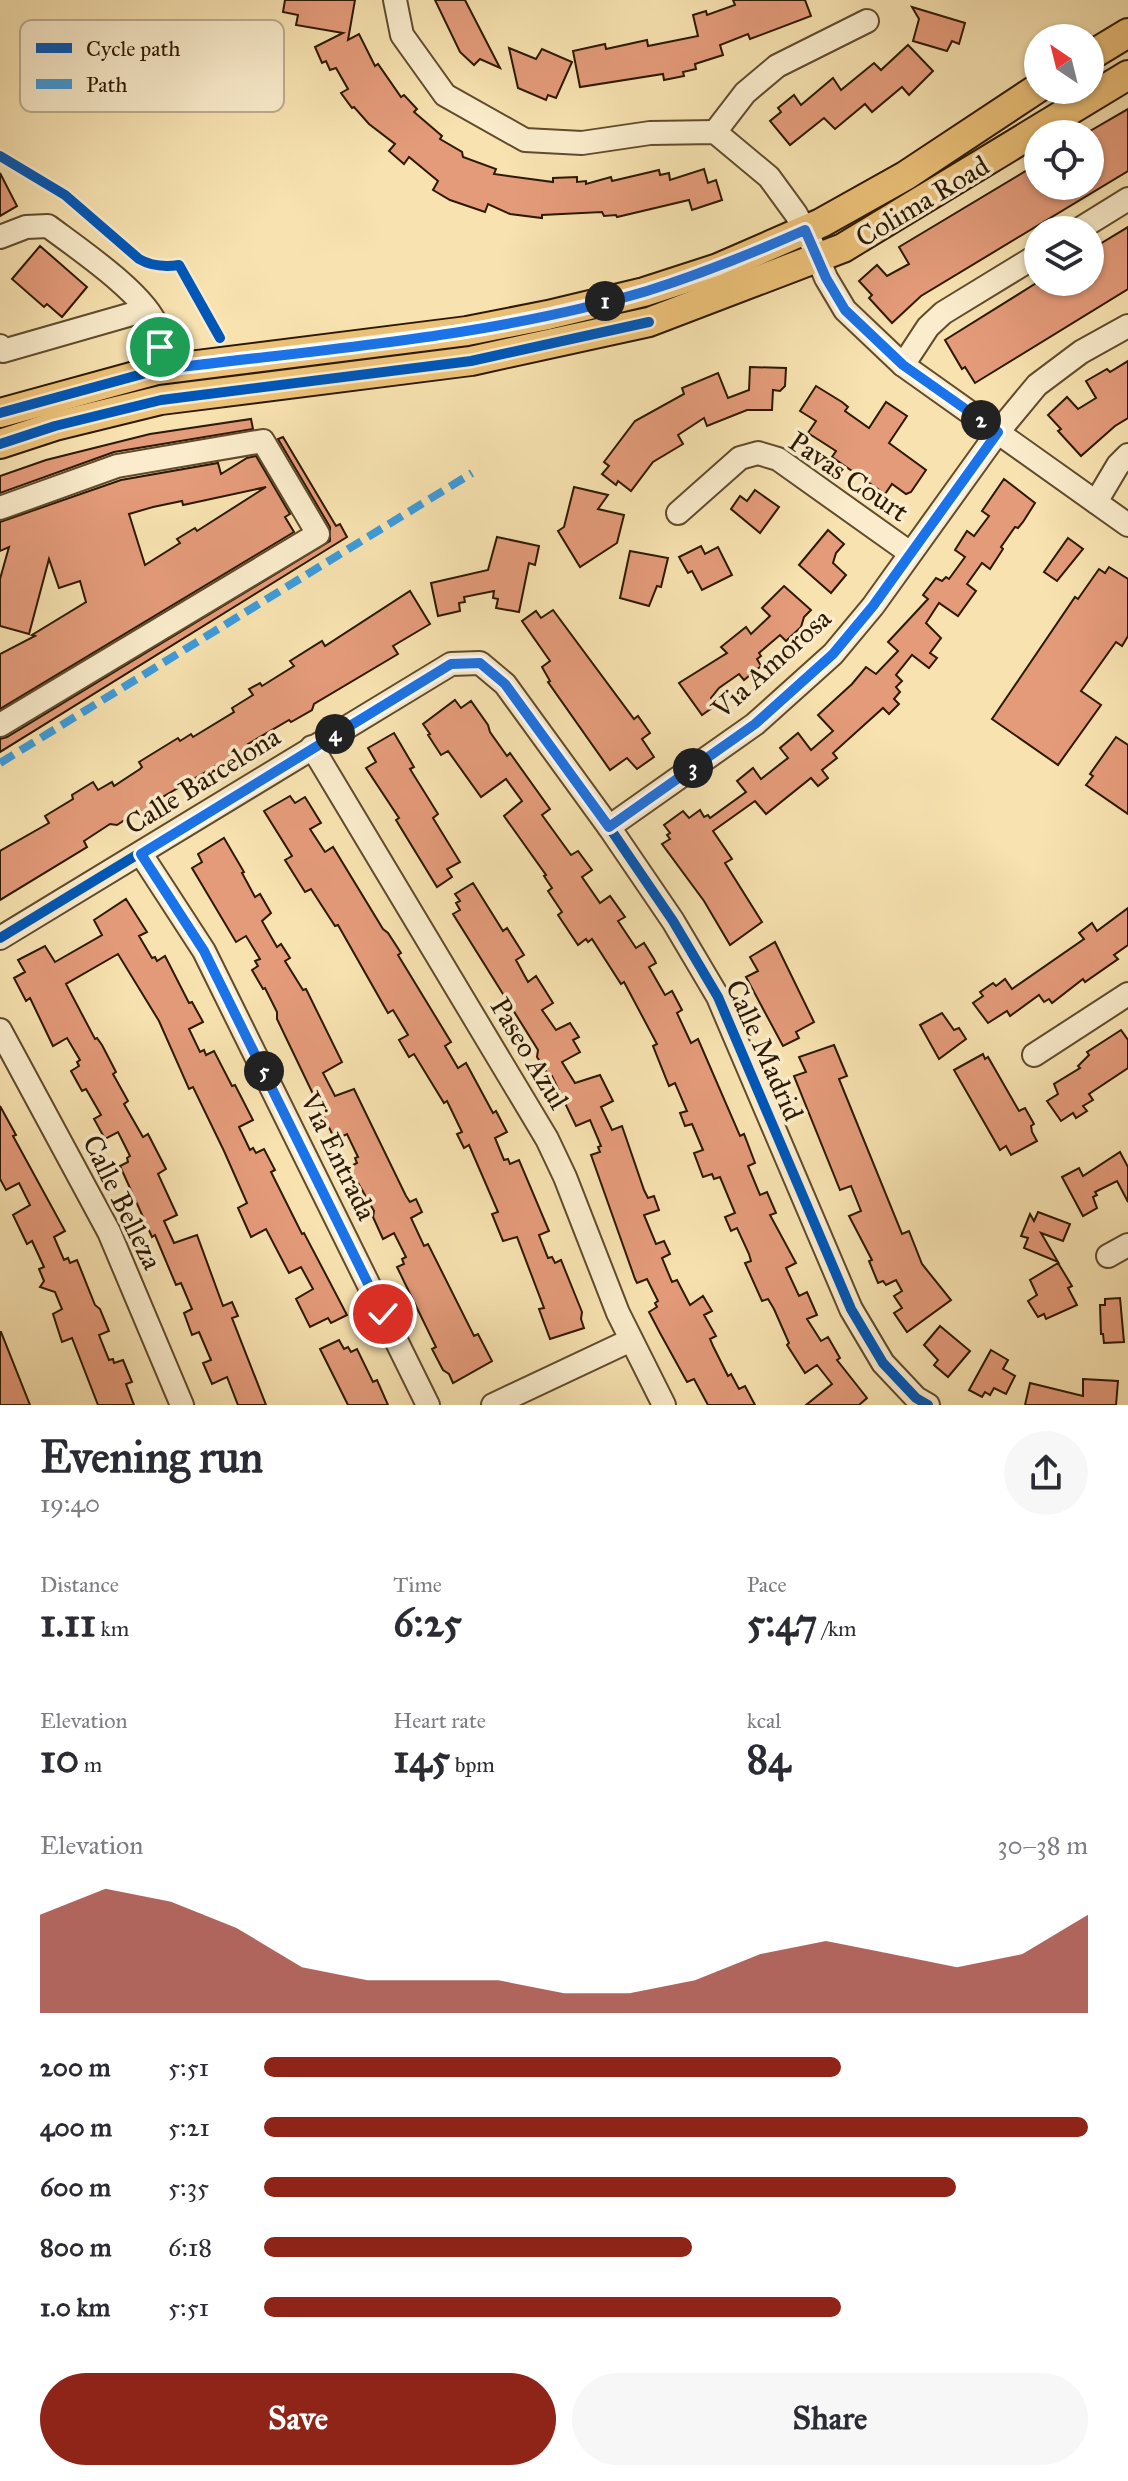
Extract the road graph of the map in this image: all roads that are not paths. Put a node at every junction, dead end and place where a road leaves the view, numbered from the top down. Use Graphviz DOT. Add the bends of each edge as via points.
graph roads {
  1 [pos="395,0"];
  2 [pos="867,21"];
  3 [pos="1128,33"];
  4 [pos="1104,48"];
  5 [pos="1128,75"];
  6 [pos="1024,98"];
  7 [pos="715,132"];
  8 [pos="1128,199"];
  9 [pos="1101,216"];
  10 [pos="0,237"];
  11 [pos="811,243"];
  12 [pos="1024,264"];
  13 [pos="146,310"];
  14 [pos="1128,326"];
  15 [pos="0,346"];
  16 [pos="903,365"];
  17 [pos="157,370"];
  18 [pos="161,400"];
  19 [pos="0,413"];
  20 [pos="998,432"];
  21 [pos="0,444"];
  22 [pos="1128,455"];
  23 [pos="1096,502"];
  24 [pos="0,508"];
  25 [pos="678,513"];
  26 [pos="1128,525"];
  27 [pos="910,553"];
  28 [pos="480,663"];
  29 [pos="0,725"];
  30 [pos="312,747"];
  31 [pos="609,827"];
  32 [pos="141,854"];
  33 [pos="0,938"];
  34 [pos="1128,994"];
  35 [pos="0,1030"];
  36 [pos="1034,1055"];
  37 [pos="631,1340"];
  38 [pos="917,1403"];
  39 [pos="182,1405"];
  40 [pos="428,1405"];
  41 [pos="493,1405"];
  42 [pos="664,1405"];
  1 -- 7 [label="street" via="402,35 445,95 525,140 582,143 650,133"];
  2 -- 7 [label="street" via="777,66 745,93"];
  3 -- 4 [label="main road"];
  5 -- 11 [label="main road, Colima Road" via="843,248"];
  6 -- 11 [label="main road, Colima Road"];
  7 -- 11 [label="street" via="769,177"];
  8 -- 9 [label="street"];
  10 -- 13 [label="street" via="48,226 123,285"];
  11 -- 16 [label="street" via="845,310"];
  11 -- 17 [label="main road, Colima Road" via="644,292 467,331"];
  11 -- 18 [label="main road, Colima Road" via="723,295 649,322 471,361"];
  12 -- 16 [label="street" via="943,313"];
  13 -- 15 [label="street" via="3,351"];
  13 -- 17 [label="street" via="158,330"];
  14 -- 20 [label="street, Via Amorosa" via="1037,385"];
  16 -- 20 [label="street"];
  17 -- 18 [label="main road"];
  17 -- 19 [label="main road, Colima Road"];
  18 -- 21 [label="main road, Colima Road"];
  20 -- 23 [label="street"];
  20 -- 27 [label="street, Via Amorosa"];
  22 -- 23 [label="street"];
  23 -- 26 [label="street"];
  24 -- 29 [label="street" via="117,466 263,441 318,534"];
  25 -- 27 [label="street, Pavas Court" via="740,458 758,453 778,459"];
  27 -- 31 [label="street, Via Amorosa" via="833,654 755,724"];
  28 -- 30 [label="street, Calle Barcelona" via="451,664"];
  28 -- 31 [label="street, Calle Madrid" via="505,684"];
  30 -- 32 [label="street, Calle Barcelona"];
  30 -- 37 [label="street, Paseo Azul" via="547,1139"];
  31 -- 38 [label="street, Calle Madrid" via="718,997 851,1309 883,1363"];
  32 -- 33 [label="street, Calle Barcelona"];
  32 -- 40 [label="street, Via Entrada" via="204,951"];
  34 -- 36 [label="street"];
  35 -- 39 [label="street, Calle Belleza" via="109,1232"];
  37 -- 41 [label="street"];
  37 -- 42 [label="street, Paseo Azul"];
}
